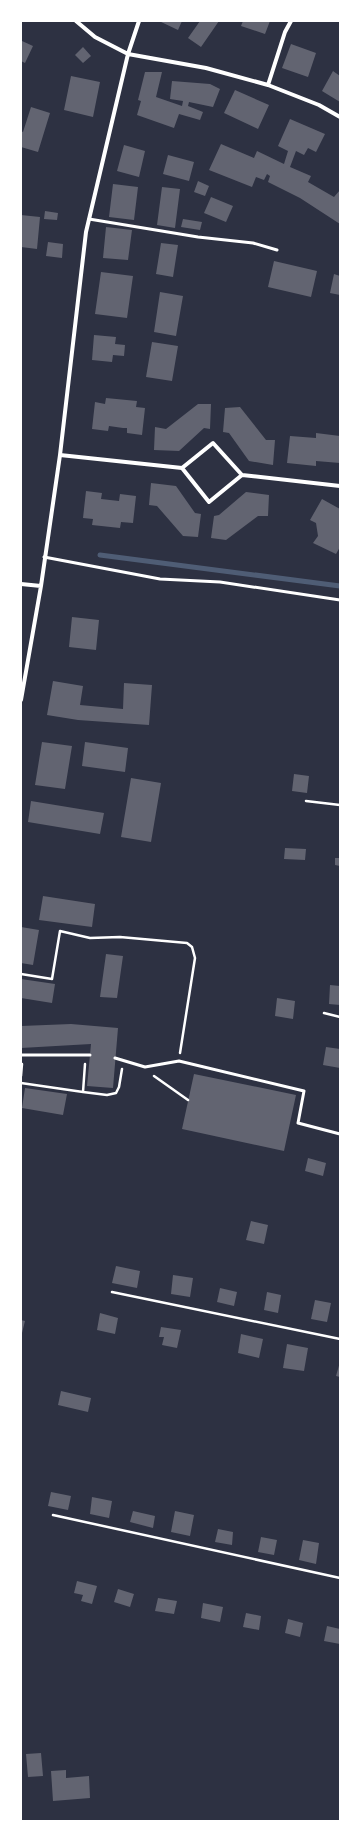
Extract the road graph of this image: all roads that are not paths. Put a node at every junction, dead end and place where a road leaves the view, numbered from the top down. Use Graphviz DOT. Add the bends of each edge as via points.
graph roads {
  1 [pos="76,21"];
  2 [pos="139,21"];
  3 [pos="291,21"];
  4 [pos="128,54"];
  5 [pos="268,85"];
  6 [pos="340,117"];
  7 [pos="89,219"];
  8 [pos="277,250"];
  9 [pos="60,456"];
  10 [pos="182,468"];
  11 [pos="242,475"];
  12 [pos="340,486"];
  13 [pos="44,557"];
  14 [pos="21,584"];
  15 [pos="41,586"];
  16 [pos="340,600"];
  17 [pos="21,700"];
  18 [pos="21,1055"];
  19 [pos="88,1055"];
  20 [pos="116,1058"];
  21 [pos="340,1134"];
  1 -- 4 [label="street" via="95,37"];
  2 -- 4 [label="street"];
  3 -- 5 [label="street"];
  4 -- 5 [label="street" via="206,68"];
  4 -- 7 [label="street"];
  5 -- 6 [label="street" via="319,105"];
  7 -- 8 [label="lane" via="198,237 253,243"];
  7 -- 9 [label="street"];
  9 -- 10 [label="street"];
  9 -- 13 [label="street"];
  10 -- 11 [label="street" via="213,442"];
  10 -- 11 [label="street" via="209,502"];
  11 -- 12 [label="street"];
  13 -- 15 [label="street"];
  13 -- 16 [label="lane" via="160,578 220,582"];
  14 -- 15 [label="street"];
  15 -- 17 [label="street"];
  18 -- 19 [label="lane"];
  20 -- 21 [label="lane" via="145,1067 179,1061 304,1091 298,1123"];
}
